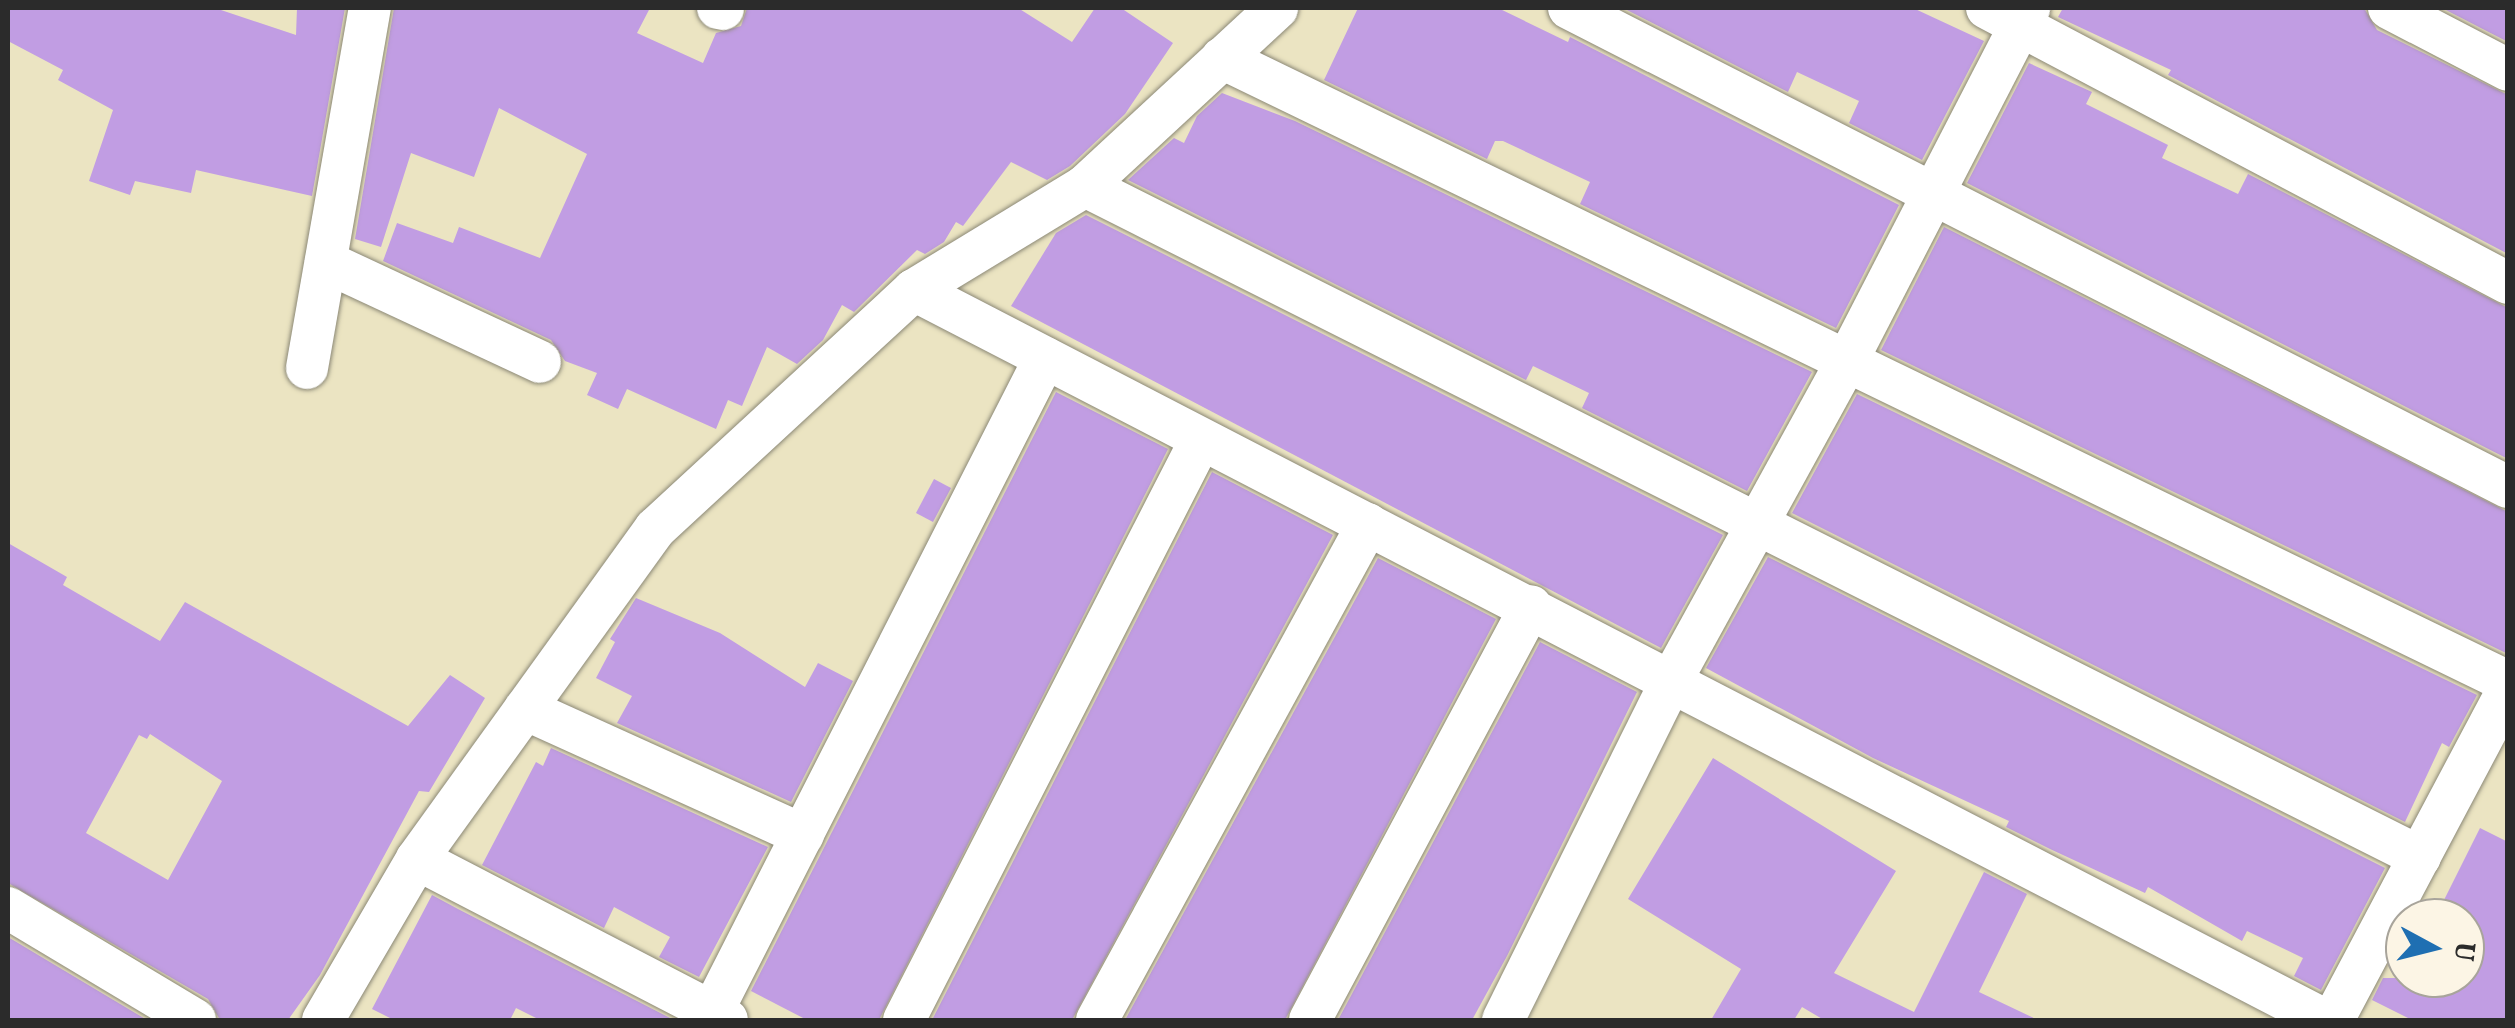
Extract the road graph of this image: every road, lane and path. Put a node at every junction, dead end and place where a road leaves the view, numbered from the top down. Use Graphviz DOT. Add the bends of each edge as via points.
graph roads {
  1 [pos="370,8"];
  2 [pos="1277,8"];
  3 [pos="1569,8"];
  4 [pos="2389,8"];
  5 [pos="2012,13"];
  6 [pos="1222,58"];
  7 [pos="2508,70"];
  8 [pos="1085,186"];
  9 [pos="1928,194"];
  10 [pos="326,262"];
  11 [pos="2508,283"];
  12 [pos="914,290"];
  13 [pos="1045,358"];
  14 [pos="1847,361"];
  15 [pos="540,362"];
  16 [pos="307,368"];
  17 [pos="1200,441"];
  18 [pos="2508,487"];
  19 [pos="1368,524"];
  20 [pos="1760,525"];
  21 [pos="1532,606"];
  22 [pos="1671,681"];
  23 [pos="2508,682"];
  24 [pos="2508,689"];
  25 [pos="526,709"];
  26 [pos="803,835"];
  27 [pos="2420,857"];
  28 [pos="417,860"];
  29 [pos="8,908"];
  30 [pos="716,1018"];
  31 [pos="1510,1018"];
  32 [pos="195,1020"];
  33 [pos="323,1020"];
  34 [pos="904,1020"];
  35 [pos="1097,1020"];
  36 [pos="1310,1020"];
  37 [pos="2325,1020"];
  38 [pos="2333,1020"];
  1 -- 10 [label="street"];
  2 -- 6 [label="street"];
  3 -- 9 [label="street"];
  4 -- 7 [label="street"];
  5 -- 9 [label="street"];
  5 -- 11 [label="street"];
  6 -- 8 [label="street"];
  6 -- 14 [label="street"];
  8 -- 12 [label="street"];
  8 -- 20 [label="street"];
  9 -- 14 [label="street"];
  9 -- 18 [label="street"];
  10 -- 15 [label="street"];
  10 -- 16 [label="street"];
  12 -- 13 [label="street"];
  12 -- 25 [label="street" via="655,529"];
  13 -- 17 [label="street"];
  13 -- 26 [label="street"];
  14 -- 20 [label="street"];
  14 -- 23 [label="street"];
  17 -- 19 [label="street"];
  17 -- 34 [label="street"];
  19 -- 21 [label="street"];
  19 -- 35 [label="street"];
  20 -- 22 [label="street"];
  20 -- 27 [label="street"];
  21 -- 22 [label="street"];
  21 -- 36 [label="street"];
  22 -- 31 [label="street"];
  22 -- 37 [label="street"];
  24 -- 27 [label="street"];
  25 -- 26 [label="street"];
  25 -- 28 [label="street"];
  26 -- 30 [label="street"];
  27 -- 38 [label="street"];
  28 -- 30 [label="street"];
  28 -- 33 [label="street"];
  29 -- 32 [label="street"];
}
